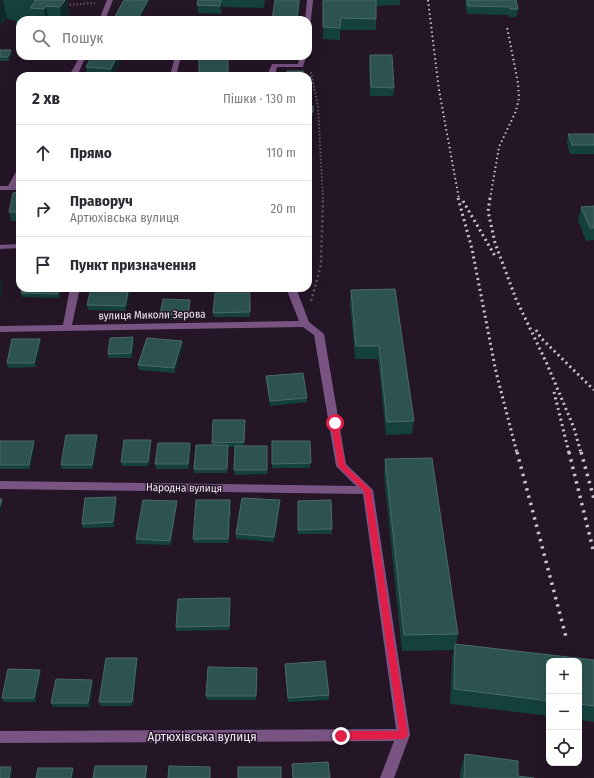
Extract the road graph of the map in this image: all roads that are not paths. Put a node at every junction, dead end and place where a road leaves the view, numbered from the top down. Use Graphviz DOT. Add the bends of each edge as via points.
graph roads {
  1 [pos="110,0"];
  2 [pos="310,0"];
  3 [pos="104,16"];
  4 [pos="308,16"];
  5 [pos="82,60"];
  6 [pos="177,60"];
  7 [pos="302,60"];
  8 [pos="75,72"];
  9 [pos="174,72"];
  10 [pos="273,72"];
  11 [pos="0,188"];
  12 [pos="16,188"];
  13 [pos="16,246"];
  14 [pos="0,247"];
  15 [pos="74,292"];
  16 [pos="293,292"];
  17 [pos="305,324"];
  18 [pos="67,328"];
  19 [pos="0,329"];
  20 [pos="0,485"];
  21 [pos="368,490"];
  22 [pos="403,735"];
  23 [pos="0,737"];
  24 [pos="387,778"];
  1 -- 3 [label="street"];
  2 -- 4 [label="street"];
  5 -- 8 [label="street"];
  6 -- 9 [label="lane"];
  7 -- 10 [label="street" via="301,66 274,66"];
  11 -- 12 [label="street"];
  13 -- 14 [label="lane"];
  15 -- 18 [label="street"];
  16 -- 17 [label="street"];
  17 -- 18 [label="street, вулиця Миколи Зерова"];
  17 -- 21 [label="street" via="319,334 341,466"];
  18 -- 19 [label="street, вулиця Миколи Зерова"];
  20 -- 21 [label="street, Народна вулиця"];
  21 -- 22 [label="street"];
  22 -- 23 [label="street, Артюхівська вулиця"];
  22 -- 24 [label="street"];
}
